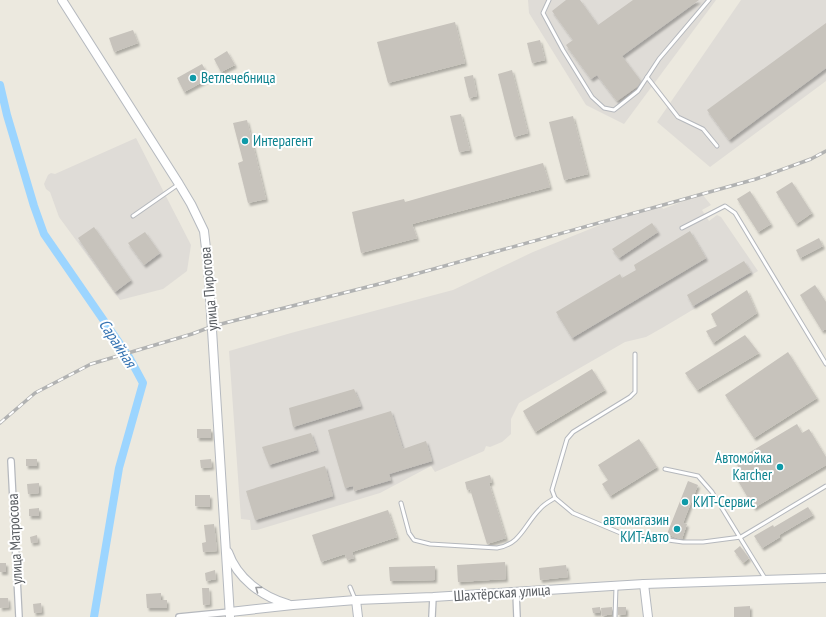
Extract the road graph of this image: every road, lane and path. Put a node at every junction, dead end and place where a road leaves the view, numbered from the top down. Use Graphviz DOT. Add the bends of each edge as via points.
graph roads {
  1 [pos="62,0"];
  2 [pos="549,0"];
  3 [pos="709,0"];
  4 [pos="647,77"];
  5 [pos="717,146"];
  6 [pos="179,184"];
  7 [pos="133,216"];
  8 [pos="682,228"];
  9 [pos="635,354"];
  10 [pos="826,364"];
  11 [pos="12,461"];
  12 [pos="665,469"];
  13 [pos="826,486"];
  14 [pos="555,498"];
  15 [pos="401,503"];
  16 [pos="740,537"];
  17 [pos="226,545"];
  18 [pos="826,578"];
  19 [pos="766,580"];
  20 [pos="644,584"];
  21 [pos="616,585"];
  22 [pos="350,587"];
  23 [pos="516,592"];
  24 [pos="433,597"];
  25 [pos="356,600"];
  26 [pos="293,605"];
  27 [pos="230,615"];
  28 [pos="20,617"];
  29 [pos="179,617"];
  30 [pos="358,617"];
  31 [pos="432,617"];
  32 [pos="517,617"];
  33 [pos="615,617"];
  34 [pos="648,617"];
  1 -- 6 [label="main road, улица Пирогова"];
  2 -- 4 [label="lane" via="544,13 592,97 604,108 614,110 638,91"];
  3 -- 4 [label="lane"];
  4 -- 5 [label="lane" via="678,117 704,129"];
  6 -- 7 [label="lane"];
  6 -- 17 [label="main road, улица Пирогова" via="204,231 208,259"];
  8 -- 10 [label="lane" via="725,206 735,213"];
  9 -- 14 [label="lane" via="635,392 572,432 567,439 552,490"];
  11 -- 28 [label="street, улица Матросова"];
  12 -- 16 [label="lane" via="698,476 712,492"];
  13 -- 16 [label="lane"];
  14 -- 15 [label="lane" via="540,508 517,539 507,546 497,548 430,544 414,540 409,533"];
  14 -- 16 [label="lane" via="573,513 623,534 683,542 710,542"];
  16 -- 19 [label="lane"];
  26 -- 17 [label="main road, one-way" via="267,595 246,580 234,564"];
  17 -- 27 [label="main road, улица Пирогова"];
  18 -- 19 [label="main road, Шахтёрская улица"];
  19 -- 20 [label="main road, Шахтёрская улица"];
  20 -- 21 [label="main road, Шахтёрская улица"];
  20 -- 34 [label="main road"];
  21 -- 23 [label="main road, Шахтёрская улица"];
  21 -- 33 [label="lane"];
  22 -- 25 [label="lane"];
  23 -- 24 [label="main road, Шахтёрская улица"];
  23 -- 32 [label="street"];
  24 -- 25 [label="main road, Шахтёрская улица"];
  24 -- 31 [label="street"];
  25 -- 26 [label="main road, Шахтёрская улица"];
  25 -- 30 [label="main road"];
  26 -- 27 [label="main road, Шахтёрская улица"];
  27 -- 29 [label="street, Шахтёрская улица"];
}
